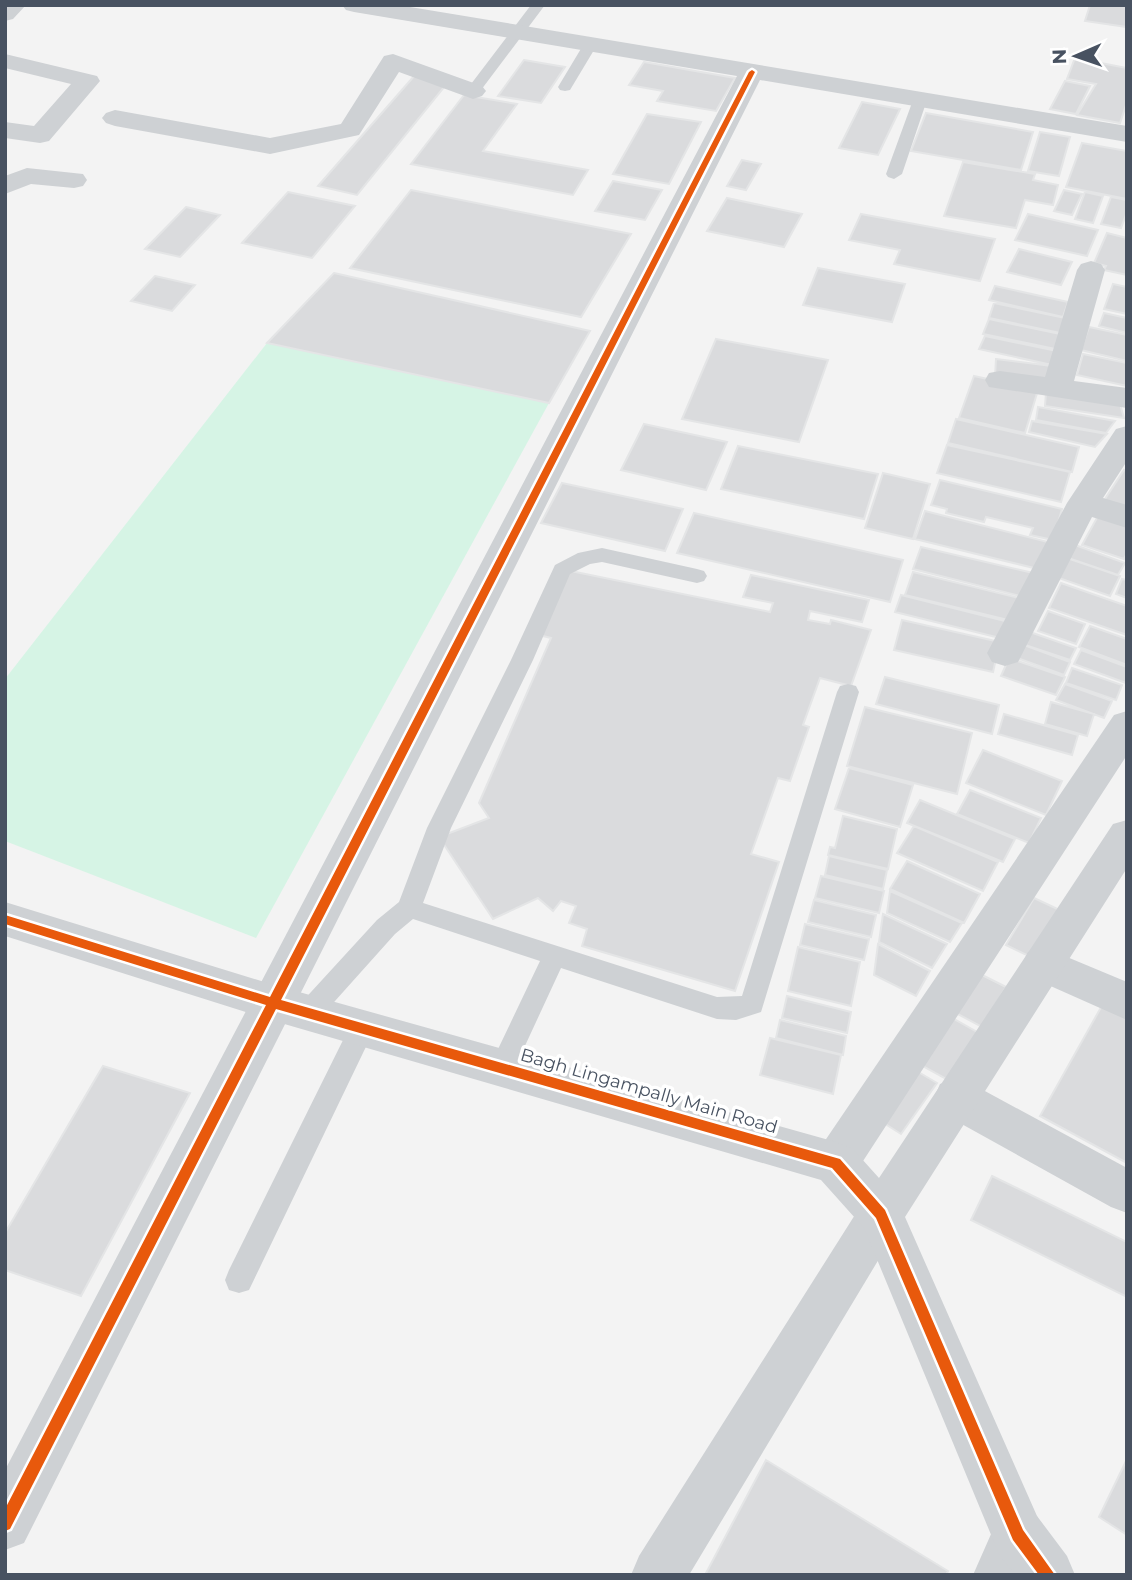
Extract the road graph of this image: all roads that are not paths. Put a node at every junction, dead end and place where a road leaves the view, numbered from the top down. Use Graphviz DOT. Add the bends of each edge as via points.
graph roads {
  1 [pos="14,5"];
  2 [pos="354,5"];
  3 [pos="538,5"];
  4 [pos="409,10"];
  5 [pos="5,13"];
  6 [pos="517,33"];
  7 [pos="590,45"];
  8 [pos="5,61"];
  9 [pos="752,72"];
  10 [pos="565,87"];
  11 [pos="473,91"];
  12 [pos="920,100"];
  13 [pos="115,118"];
  14 [pos="5,130"];
  15 [pos="1127,134"];
  16 [pos="894,174"];
  17 [pos="74,180"];
  18 [pos="16,181"];
  19 [pos="1091,270"];
  20 [pos="1000,380"];
  21 [pos="1057,387"];
  22 [pos="1127,398"];
  23 [pos="1127,436"];
  24 [pos="1083,503"];
  25 [pos="1127,517"];
  26 [pos="697,576"];
  27 [pos="1005,653"];
  28 [pos="848,692"];
  29 [pos="1127,725"];
  30 [pos="1127,835"];
  31 [pos="409,908"];
  32 [pos="5,919"];
  33 [pos="555,956"];
  34 [pos="1043,964"];
  35 [pos="1127,1002"];
  36 [pos="291,1007"];
  37 [pos="362,1028"];
  38 [pos="502,1068"];
  39 [pos="957,1098"];
  40 [pos="836,1163"];
  41 [pos="1127,1192"];
  42 [pos="881,1214"];
  43 [pos="239,1280"];
  44 [pos="5,1524"];
  45 [pos="1022,1562"];
  46 [pos="658,1575"];
  1 -- 5 [label="street"];
  2 -- 4 [label="street"];
  3 -- 6 [label="lane"];
  4 -- 6 [label="street"];
  6 -- 7 [label="street"];
  6 -- 11 [label="lane"];
  7 -- 9 [label="street"];
  7 -- 10 [label="lane"];
  8 -- 14 [label="street" via="88,82 40,135"];
  9 -- 12 [label="street"];
  9 -- 36 [label="street"];
  11 -- 13 [label="street" via="393,61 350,130 270,146"];
  12 -- 15 [label="street"];
  12 -- 16 [label="lane"];
  17 -- 18 [label="street"];
  19 -- 21 [label="street"];
  20 -- 21 [label="street"];
  21 -- 22 [label="street"];
  23 -- 24 [label="street"];
  24 -- 25 [label="street"];
  24 -- 27 [label="street"];
  26 -- 31 [label="lane" via="602,555 562,570 439,828"];
  28 -- 33 [label="lane" via="752,1003 736,1009 717,1008"];
  29 -- 40 [label="street"];
  30 -- 34 [label="street"];
  31 -- 33 [label="lane"];
  31 -- 36 [label="lane"];
  32 -- 36 [label="street, Bagh Lingampally Main Road"];
  33 -- 38 [label="lane"];
  34 -- 35 [label="street"];
  34 -- 39 [label="street"];
  36 -- 37 [label="street, Bagh Lingampally Main Road"];
  36 -- 44 [label="street"];
  37 -- 38 [label="street, Bagh Lingampally Main Road"];
  37 -- 43 [label="lane"];
  38 -- 40 [label="street, Bagh Lingampally Main Road"];
  39 -- 41 [label="street"];
  39 -- 42 [label="street"];
  40 -- 42 [label="street"];
  42 -- 45 [label="street"];
  42 -- 46 [label="street"];
}
